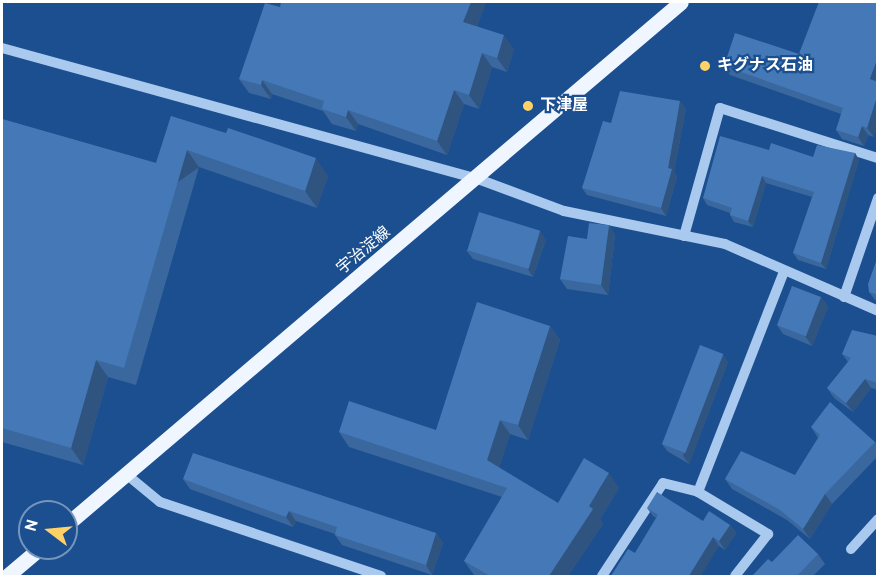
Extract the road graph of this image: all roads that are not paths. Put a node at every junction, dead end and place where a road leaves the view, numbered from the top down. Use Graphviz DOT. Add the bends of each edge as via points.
graph roads {
  1 [pos="681,2"];
  2 [pos="2,48"];
  3 [pos="878,158"];
  4 [pos="478,179"];
  5 [pos="878,198"];
  6 [pos="684,236"];
  7 [pos="783,274"];
  8 [pos="844,297"];
  9 [pos="878,311"];
  10 [pos="126,474"];
  11 [pos="698,492"];
  12 [pos="78,515"];
  13 [pos="878,519"];
  14 [pos="851,549"];
  15 [pos="25,560"];
  16 [pos="6,576"];
  17 [pos="381,576"];
  18 [pos="602,576"];
  19 [pos="735,576"];
  1 -- 4 [label="main road, 宇治淀線"];
  2 -- 4 [label="street"];
  3 -- 6 [label="street" via="720,108"];
  4 -- 6 [label="street" via="564,211"];
  4 -- 10 [label="main road, 宇治淀線"];
  5 -- 8 [label="street"];
  6 -- 7 [label="street" via="725,244"];
  7 -- 8 [label="street"];
  7 -- 11 [label="street"];
  8 -- 9 [label="street"];
  10 -- 12 [label="main road, 宇治淀線"];
  10 -- 17 [label="street" via="160,502"];
  11 -- 18 [label="street" via="663,483"];
  11 -- 19 [label="street" via="768,534"];
  13 -- 14 [label="street"];
  15 -- 16 [label="main road"];
}
